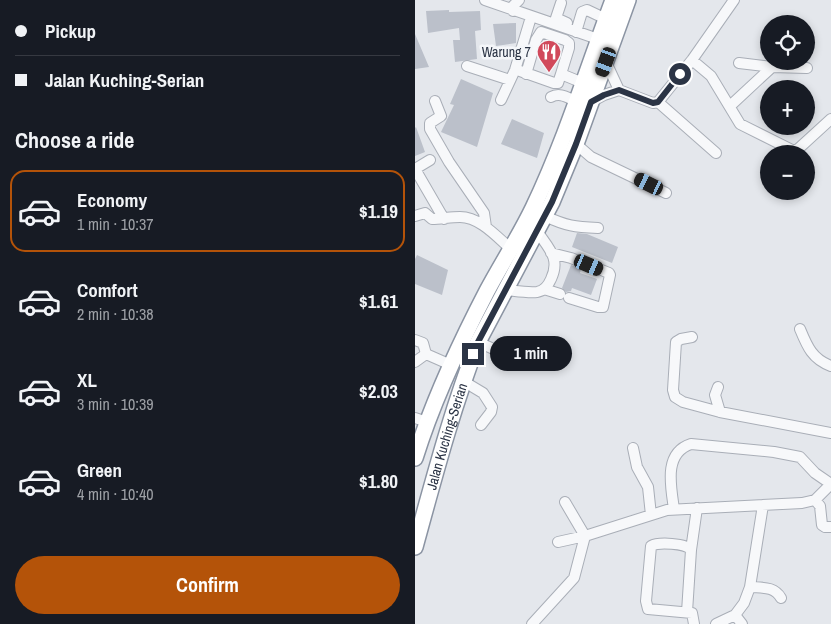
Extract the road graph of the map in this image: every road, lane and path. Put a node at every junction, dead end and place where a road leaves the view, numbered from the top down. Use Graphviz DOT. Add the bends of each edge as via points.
graph roads {
  1 [pos="485,0"];
  2 [pos="613,0"];
  3 [pos="628,0"];
  4 [pos="734,0"];
  5 [pos="561,3"];
  6 [pos="514,4"];
  7 [pos="531,17"];
  8 [pos="606,19"];
  9 [pos="577,29"];
  10 [pos="598,39"];
  11 [pos="692,60"];
  12 [pos="606,62"];
  13 [pos="739,63"];
  14 [pos="467,66"];
  15 [pos="760,66"];
  16 [pos="515,70"];
  17 [pos="769,70"];
  18 [pos="526,74"];
  19 [pos="561,74"];
  20 [pos="510,80"];
  21 [pos="583,83"];
  22 [pos="619,90"];
  23 [pos="551,97"];
  24 [pos="501,100"];
  25 [pos="435,101"];
  26 [pos="584,102"];
  27 [pos="658,102"];
  28 [pos="730,106"];
  29 [pos="831,119"];
  30 [pos="576,144"];
  31 [pos="782,145"];
  32 [pos="804,145"];
  33 [pos="716,153"];
  34 [pos="430,160"];
  35 [pos="666,193"];
  36 [pos="415,216"];
  37 [pos="545,216"];
  38 [pos="444,219"];
  39 [pos="486,227"];
  40 [pos="598,228"];
  41 [pos="537,231"];
  42 [pos="512,250"];
  43 [pos="551,253"];
  44 [pos="545,289"];
  45 [pos="506,290"];
  46 [pos="800,329"];
  47 [pos="692,337"];
  48 [pos="415,340"];
  49 [pos="478,342"];
  50 [pos="426,354"];
  51 [pos="520,361"];
  52 [pos="415,362"];
  53 [pos="451,366"];
  54 [pos="831,366"];
  55 [pos="463,381"];
  56 [pos="717,387"];
  57 [pos="720,412"];
  58 [pos="421,420"];
  59 [pos="481,426"];
  60 [pos="831,434"];
  61 [pos="418,437"];
  62 [pos="633,448"];
  63 [pos="415,458"];
  64 [pos="831,484"];
  65 [pos="815,500"];
  66 [pos="565,502"];
  67 [pos="763,505"];
  68 [pos="697,508"];
  69 [pos="674,509"];
  70 [pos="651,515"];
  71 [pos="831,527"];
  72 [pos="585,536"];
  73 [pos="558,542"];
  74 [pos="415,547"];
  75 [pos="691,550"];
  76 [pos="750,587"];
  77 [pos="781,598"];
  78 [pos="687,612"];
  79 [pos="735,615"];
  80 [pos="532,624"];
  81 [pos="694,624"];
  82 [pos="716,624"];
  83 [pos="742,624"];
  1 -- 6 [label="street"];
  2 -- 8 [label="highway, Jalan Kuching-Serian"];
  3 -- 12 [label="highway, Jalan Kuching-Serian"];
  4 -- 11 [label="street"];
  5 -- 9 [label="street" via="557,19"];
  6 -- 7 [label="street"];
  7 -- 9 [label="street"];
  7 -- 16 [label="street"];
  8 -- 9 [label="street" via="585,10"];
  8 -- 10 [label="highway, Jalan Kuching-Serian"];
  9 -- 10 [label="street"];
  10 -- 21 [label="highway, Jalan Kuching-Serian"];
  11 -- 27 [label="street"];
  11 -- 28 [label="street" via="711,76"];
  12 -- 22 [label="street"];
  12 -- 26 [label="highway, Jalan Kuching-Serian"];
  13 -- 15 [label="street"];
  14 -- 20 [label="street"];
  16 -- 18 [label="street"];
  16 -- 20 [label="street"];
  17 -- 28 [label="street"];
  18 -- 19 [label="street" via="558,83"];
  18 -- 19 [label="street" via="541,32 569,44"];
  19 -- 21 [label="street"];
  20 -- 24 [label="street"];
  21 -- 26 [label="highway, Jalan Kuching-Serian"];
  22 -- 26 [label="street"];
  22 -- 27 [label="street"];
  23 -- 26 [label="street" via="556,94"];
  25 -- 39 [label="street" via="441,116 430,123 430,129 484,213"];
  26 -- 30 [label="highway, Jalan Kuching-Serian"];
  26 -- 42 [label="highway, Jalan Kuching-Serian"];
  27 -- 33 [label="street"];
  28 -- 31 [label="street" via="740,124"];
  29 -- 32 [label="street"];
  30 -- 35 [label="street" via="591,157"];
  30 -- 37 [label="highway, Jalan Kuching-Serian"];
  34 -- 38 [label="street" via="415,169"];
  36 -- 38 [label="street" via="425,213 432,219"];
  37 -- 40 [label="street" via="564,225"];
  37 -- 41 [label="highway, Jalan Kuching-Serian"];
  38 -- 39 [label="street" via="472,219"];
  39 -- 42 [label="street"];
  41 -- 43 [label="street"];
  41 -- 45 [label="highway, Jalan Kuching-Serian"];
  42 -- 53 [label="highway, Jalan Kuching-Serian"];
  43 -- 44 [label="street" via="556,262 555,270"];
  43 -- 44 [label="street" via="589,265 610,276 603,307"];
  44 -- 45 [label="street" via="537,292"];
  45 -- 49 [label="highway, Jalan Kuching-Serian"];
  46 -- 54 [label="street" via="813,357"];
  47 -- 57 [label="street" via="676,342 675,397"];
  48 -- 50 [label="street" via="423,342"];
  49 -- 51 [label="street"];
  49 -- 55 [label="highway, Jalan Kuching-Serian"];
  50 -- 52 [label="street"];
  50 -- 53 [label="street"];
  53 -- 58 [label="highway, Jalan Kuching-Serian"];
  55 -- 59 [label="street" via="483,393 492,406"];
  55 -- 74 [label="highway, Jalan Kuching-Serian"];
  56 -- 57 [label="street" via="715,395"];
  57 -- 60 [label="street"];
  58 -- 61 [label="highway, Jalan Kuching-Serian"];
  61 -- 63 [label="highway, Jalan Kuching-Serian"];
  62 -- 70 [label="street" via="637,467 648,487"];
  64 -- 65 [label="street"];
  64 -- 69 [label="street" via="800,457 691,444 683,446 673,459"];
  65 -- 67 [label="street"];
  65 -- 71 [label="street" via="820,506 822,525"];
  66 -- 72 [label="street"];
  67 -- 68 [label="street"];
  67 -- 76 [label="street"];
  68 -- 69 [label="street"];
  68 -- 75 [label="street"];
  69 -- 70 [label="street"];
  70 -- 72 [label="street"];
  72 -- 73 [label="street"];
  72 -- 80 [label="street" via="574,578"];
  75 -- 78 [label="street"];
  75 -- 78 [label="street" via="686,545 656,543 651,546 646,601 647,609"];
  76 -- 77 [label="street" via="771,589"];
  76 -- 79 [label="street"];
  78 -- 81 [label="street" via="692,613"];
  79 -- 82 [label="street"];
  79 -- 83 [label="street"];
}
